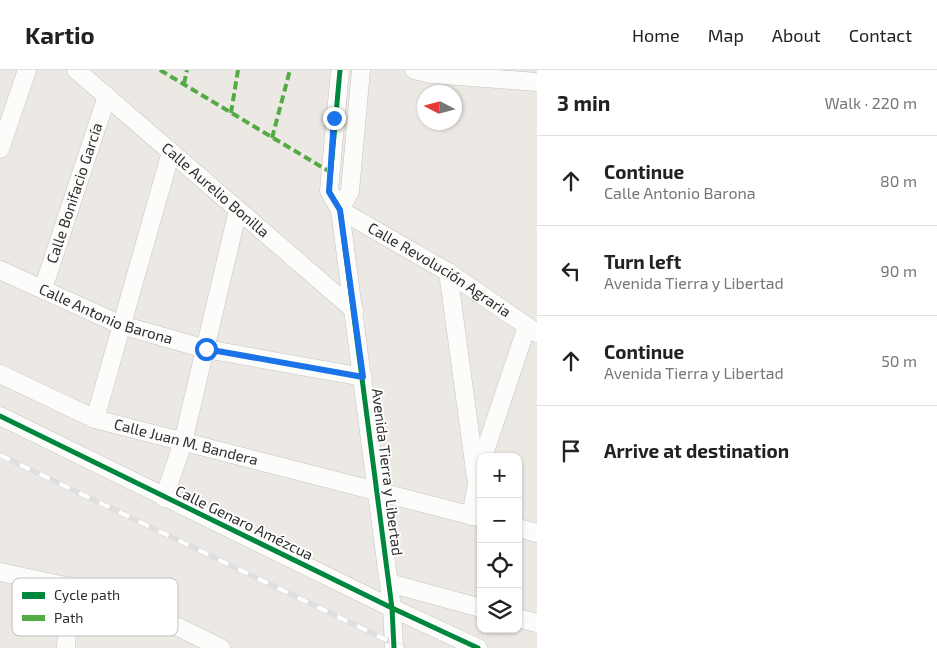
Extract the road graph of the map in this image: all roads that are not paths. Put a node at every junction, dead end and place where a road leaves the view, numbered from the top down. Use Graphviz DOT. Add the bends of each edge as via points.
graph roads {
  1 [pos="27,70"];
  2 [pos="76,70"];
  3 [pos="340,70"];
  4 [pos="361,70"];
  5 [pos="414,70"];
  6 [pos="431,72"];
  7 [pos="537,82"];
  8 [pos="106,96"];
  9 [pos="0,149"];
  10 [pos="171,152"];
  11 [pos="238,210"];
  12 [pos="340,210"];
  13 [pos="0,270"];
  14 [pos="448,272"];
  15 [pos="43,289"];
  16 [pos="354,310"];
  17 [pos="121,325"];
  18 [pos="532,330"];
  19 [pos="206,349"];
  20 [pos="0,374"];
  21 [pos="363,377"];
  22 [pos="0,416"];
  23 [pos="95,419"];
  24 [pos="183,442"];
  25 [pos="485,453"];
  26 [pos="477,459"];
  27 [pos="377,492"];
  28 [pos="164,498"];
  29 [pos="477,498"];
  30 [pos="476,517"];
  31 [pos="522,529"];
  32 [pos="537,533"];
  33 [pos="0,572"];
  34 [pos="30,578"];
  35 [pos="389,583"];
  36 [pos="477,607"];
  37 [pos="392,608"];
  38 [pos="522,619"];
  39 [pos="537,623"];
  40 [pos="178,627"];
  41 [pos="221,648"];
  42 [pos="394,648"];
  43 [pos="478,648"];
  1 -- 9 [label="street"];
  2 -- 8 [label="street, Calle Aurelio Bonilla"];
  3 -- 12 [label="street" via="329,192"];
  4 -- 12 [label="street" via="350,191"];
  5 -- 6 [label="street"];
  6 -- 7 [label="street"];
  8 -- 10 [label="street, Calle Aurelio Bonilla"];
  8 -- 15 [label="street, Calle Bonifacio García"];
  10 -- 11 [label="street, Calle Aurelio Bonilla"];
  10 -- 17 [label="street"];
  11 -- 16 [label="street, Calle Aurelio Bonilla"];
  11 -- 19 [label="street"];
  12 -- 14 [label="street, Calle Revolución Agraria"];
  12 -- 16 [label="street, Avenida Tierra y Libertad"];
  13 -- 15 [label="street, Calle Antonio Barona"];
  14 -- 18 [label="street, Calle Revolución Agraria"];
  14 -- 26 [label="street"];
  15 -- 17 [label="street, Calle Antonio Barona"];
  16 -- 21 [label="street, Avenida Tierra y Libertad"];
  17 -- 19 [label="street, Calle Antonio Barona"];
  17 -- 23 [label="street"];
  18 -- 25 [label="street"];
  19 -- 21 [label="street, Calle Antonio Barona"];
  19 -- 24 [label="street"];
  20 -- 23 [label="street, Calle Juan M. Bandera"];
  21 -- 27 [label="street, Avenida Tierra y Libertad"];
  22 -- 28 [label="street, Calle Genaro Amézcua"];
  23 -- 24 [label="street, Calle Juan M. Bandera"];
  24 -- 27 [label="street, Calle Juan M. Bandera"];
  24 -- 28 [label="street"];
  27 -- 30 [label="street, Calle Juan M. Bandera"];
  27 -- 35 [label="street, Avenida Tierra y Libertad"];
  28 -- 37 [label="street, Calle Genaro Amézcua"];
  29 -- 30 [label="street"];
  31 -- 32 [label="street"];
  33 -- 34 [label="street"];
  35 -- 36 [label="street"];
  35 -- 37 [label="street, Avenida Tierra y Libertad"];
  37 -- 42 [label="street, Avenida Tierra y Libertad"];
  37 -- 43 [label="street, Calle Genaro Amézcua"];
  38 -- 39 [label="street"];
  40 -- 41 [label="street"];
}
